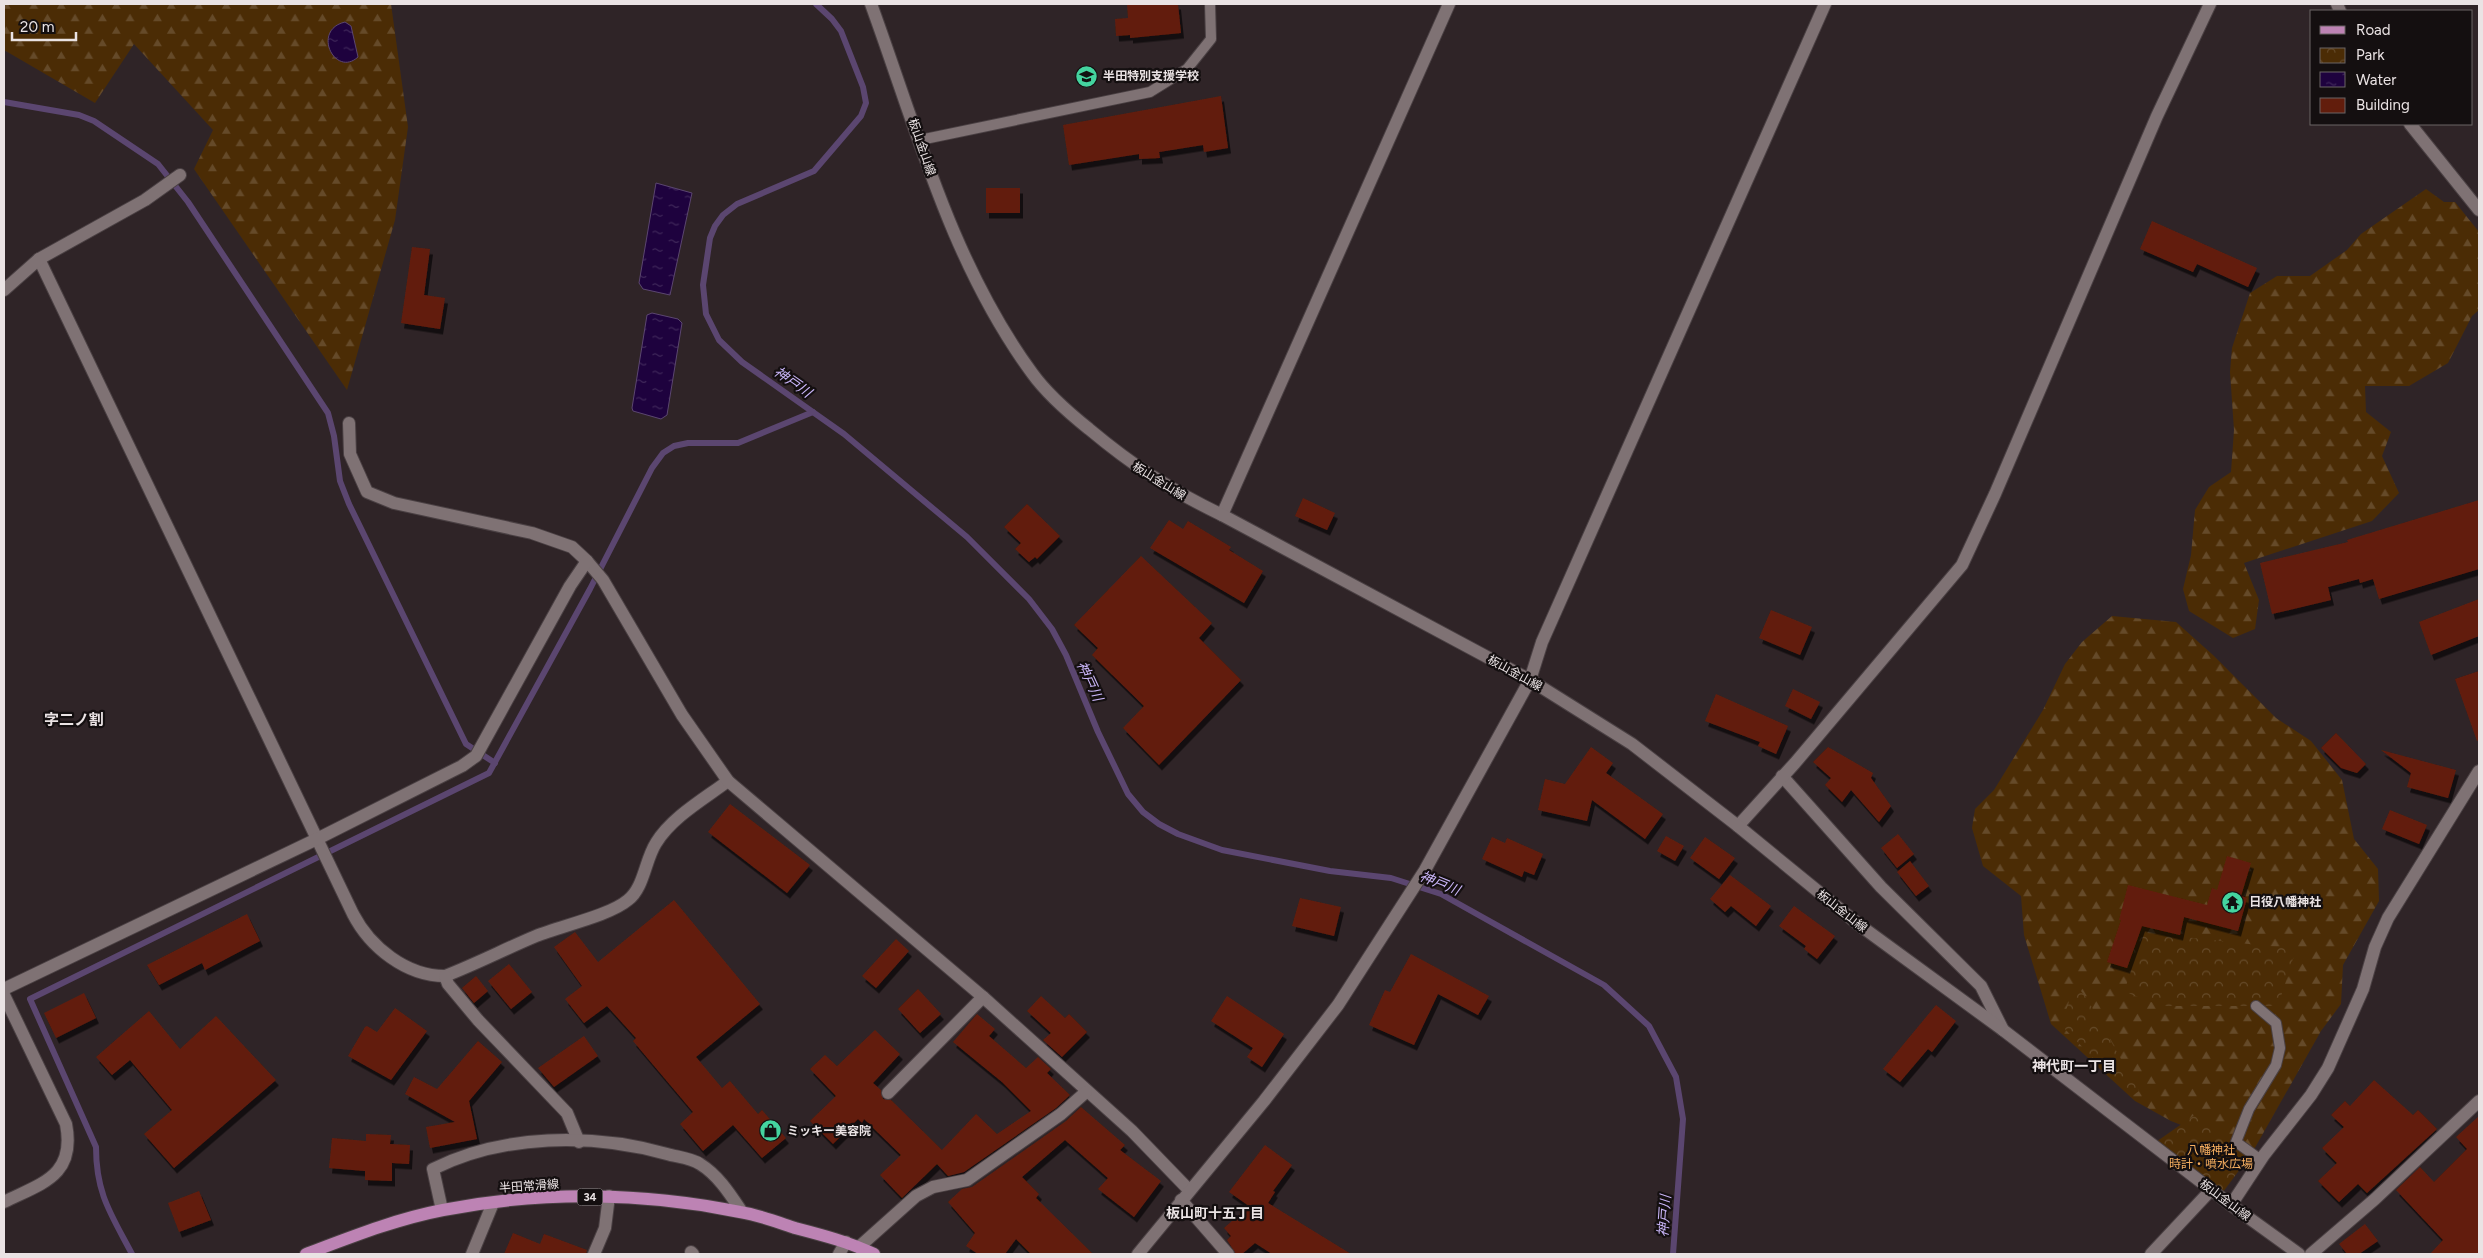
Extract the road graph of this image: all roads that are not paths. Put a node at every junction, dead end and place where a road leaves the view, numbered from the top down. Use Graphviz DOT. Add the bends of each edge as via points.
graph roads {
  1 [pos="871,4"];
  2 [pos="1210,4"];
  3 [pos="1449,4"];
  4 [pos="1825,4"];
  5 [pos="2210,4"];
  6 [pos="2411,125"];
  7 [pos="920,140"];
  8 [pos="180,175"];
  9 [pos="2479,210"];
  10 [pos="39,259"];
  11 [pos="4,290"];
  12 [pos="349,423"];
  13 [pos="1222,515"];
  14 [pos="587,561"];
  15 [pos="1530,680"];
  16 [pos="2479,771"];
  17 [pos="1782,776"];
  18 [pos="728,781"];
  19 [pos="1738,826"];
  20 [pos="319,843"];
  21 [pos="445,976"];
  22 [pos="4,989"];
  23 [pos="4,995"];
  24 [pos="983,997"];
  25 [pos="2256,1006"];
  26 [pos="2003,1030"];
  27 [pos="1086,1092"];
  28 [pos="888,1093"];
  29 [pos="2479,1101"];
  30 [pos="579,1142"];
  31 [pos="2261,1160"];
  32 [pos="2211,1190"];
  33 [pos="1185,1195"];
  34 [pos="609,1196"];
  35 [pos="4,1202"];
  36 [pos="493,1203"];
  37 [pos="2231,1205"];
  38 [pos="442,1210"];
  39 [pos="742,1212"];
  40 [pos="846,1242"];
  41 [pos="859,1247"];
  42 [pos="306,1254"];
  43 [pos="472,1254"];
  44 [pos="594,1254"];
  45 [pos="839,1254"];
  46 [pos="874,1254"];
  47 [pos="1138,1254"];
  48 [pos="1228,1254"];
  49 [pos="2151,1254"];
  50 [pos="2299,1254"];
  51 [pos="2311,1254"];
  1 -- 7 [label="street, 板山金山線"];
  2 -- 7 [label="lane" via="1211,39 1187,69 1150,92"];
  3 -- 13 [label="street"];
  4 -- 15 [label="street" via="1542,642"];
  5 -- 17 [label="street" via="2156,116 1962,565"];
  6 -- 9 [label="street"];
  7 -- 13 [label="street, 板山金山線" via="962,254 984,299 1033,375 1069,413 1128,462 1178,494"];
  8 -- 10 [label="street" via="145,200"];
  10 -- 11 [label="street"];
  10 -- 20 [label="street"];
  12 -- 14 [label="street" via="350,454 367,492 394,503 532,533 572,547"];
  13 -- 15 [label="street, 板山金山線"];
  14 -- 18 [label="street" via="603,580 682,715"];
  14 -- 20 [label="street" via="476,756"];
  15 -- 19 [label="street, 板山金山線" via="1632,744"];
  15 -- 33 [label="street" via="1425,870 1338,1005"];
  16 -- 31 [label="street" via="2388,918 2375,947 2363,990 2328,1068"];
  17 -- 19 [label="street"];
  17 -- 26 [label="street" via="1881,887 1981,986"];
  18 -- 21 [label="street" via="689,809 657,841 637,889 629,900"];
  18 -- 24 [label="street"];
  19 -- 26 [label="street, 板山金山線" via="1858,924"];
  20 -- 21 [label="street" via="360,927 372,942 415,971 429,976"];
  20 -- 22 [label="street"];
  21 -- 30 [label="street" via="478,1020 567,1113"];
  23 -- 35 [label="street" via="66,1124 69,1142 60,1171"];
  24 -- 27 [label="street"];
  24 -- 28 [label="street"];
  25 -- 31 [label="lane" via="2276,1023 2280,1048 2276,1065 2250,1109 2236,1142"];
  26 -- 32 [label="street, 板山金山線"];
  27 -- 33 [label="street" via="1132,1131"];
  27 -- 41 [label="street" via="1061,1114 967,1180 933,1188 916,1196"];
  29 -- 51 [label="street" via="2382,1193"];
  30 -- 38 [label="street" via="501,1146 459,1156 433,1169"];
  30 -- 39 [label="street" via="648,1149 698,1163 716,1177"];
  31 -- 37 [label="street"];
  32 -- 37 [label="street, 板山金山線"];
  32 -- 49 [label="street"];
  33 -- 47 [label="street"];
  33 -- 48 [label="street"];
  34 -- 36 [label="main road, 半田常滑線 / 34" via="522,1198"];
  34 -- 39 [label="main road, 半田常滑線 / 34" via="673,1200"];
  34 -- 44 [label="street" via="605,1228"];
  36 -- 38 [label="main road, 半田常滑線 / 34"];
  36 -- 43 [label="street"];
  37 -- 50 [label="street, 板山金山線"];
  38 -- 42 [label="main road, 半田常滑線 / 34" via="371,1230"];
  39 -- 40 [label="main road, 半田常滑線 / 34"];
  40 -- 41 [label="main road, 半田常滑線 / 34"];
  40 -- 45 [label="street"];
  41 -- 46 [label="main road, 半田常滑線 / 34"];
}
